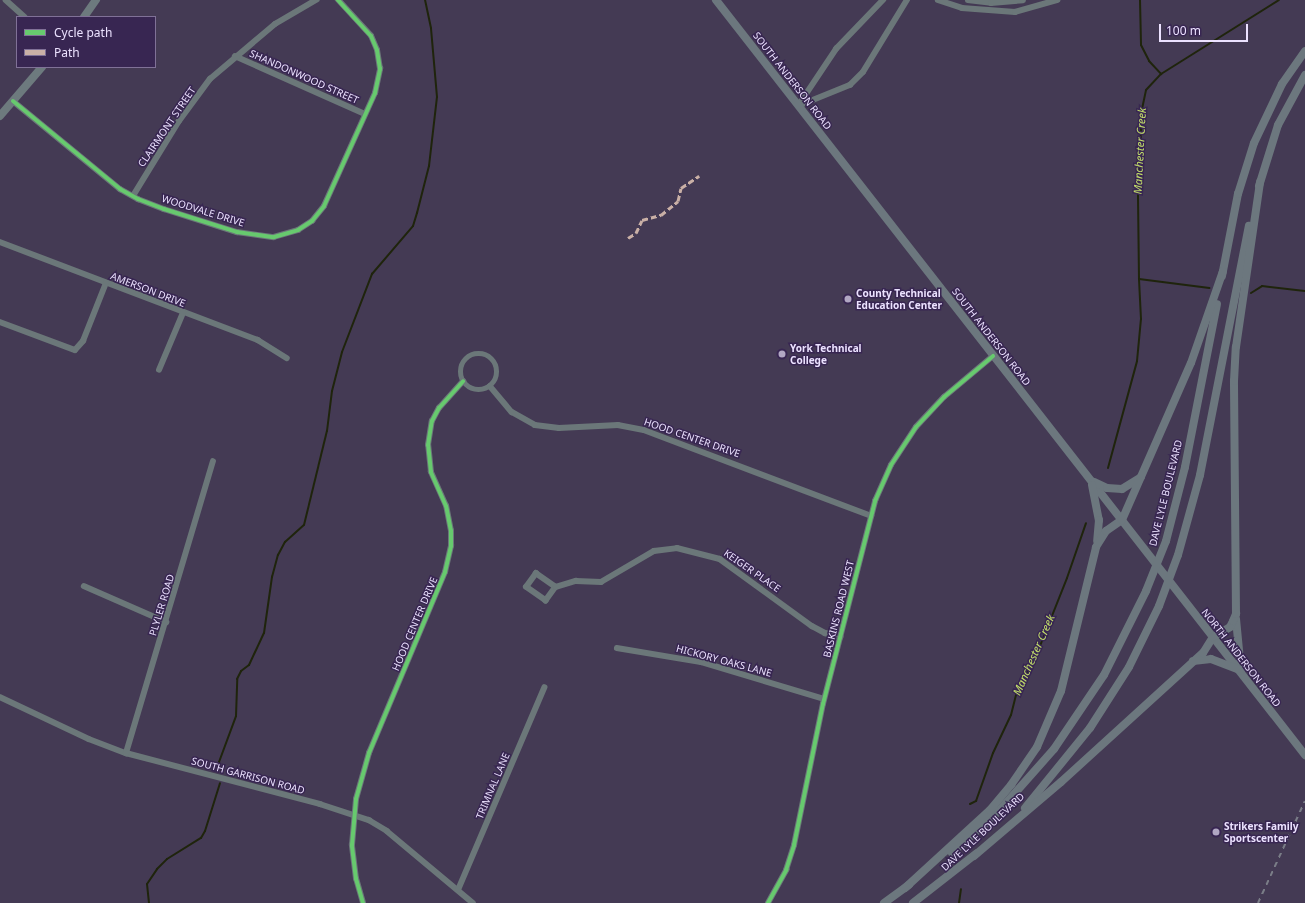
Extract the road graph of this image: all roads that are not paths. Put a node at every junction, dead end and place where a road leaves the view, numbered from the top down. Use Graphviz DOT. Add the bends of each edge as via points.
graph roads {
  1 [pos="6,0"];
  2 [pos="96,0"];
  3 [pos="316,0"];
  4 [pos="338,0"];
  5 [pos="716,0"];
  6 [pos="883,0"];
  7 [pos="907,0"];
  8 [pos="938,0"];
  9 [pos="968,0"];
  10 [pos="1023,0"];
  11 [pos="1058,0"];
  12 [pos="24,16"];
  13 [pos="85,16"];
  14 [pos="1305,51"];
  15 [pos="235,56"];
  16 [pos="41,68"];
  17 [pos="1305,75"];
  18 [pos="13,101"];
  19 [pos="798,106"];
  20 [pos="365,114"];
  21 [pos="0,116"];
  22 [pos="1260,182"];
  23 [pos="133,196"];
  24 [pos="0,242"];
  25 [pos="1223,271"];
  26 [pos="106,283"];
  27 [pos="183,313"];
  28 [pos="0,322"];
  29 [pos="992,356"];
  30 [pos="287,358"];
  31 [pos="159,370"];
  32 [pos="463,381"];
  33 [pos="490,386"];
  34 [pos="213,462"];
  35 [pos="1144,472"];
  36 [pos="1090,479"];
  37 [pos="871,516"];
  38 [pos="1122,520"];
  39 [pos="1096,546"];
  40 [pos="1161,573"];
  41 [pos="84,586"];
  42 [pos="556,587"];
  43 [pos="1236,614"];
  44 [pos="166,622"];
  45 [pos="841,637"];
  46 [pos="1213,637"];
  47 [pos="617,648"];
  48 [pos="1192,661"];
  49 [pos="1241,672"];
  50 [pos="544,688"];
  51 [pos="0,697"];
  52 [pos="824,699"];
  53 [pos="126,753"];
  54 [pos="1305,756"];
  55 [pos="353,814"];
  56 [pos="974,856"];
  57 [pos="905,888"];
  58 [pos="458,890"];
  59 [pos="363,903"];
  60 [pos="473,903"];
  61 [pos="768,903"];
  62 [pos="884,903"];
  63 [pos="913,903"];
  1 -- 12 [label="street"];
  2 -- 13 [label="street"];
  3 -- 15 [label="street, CLAIRMONT STREET" via="275,24"];
  4 -- 20 [label="street, WOODVALE DRIVE" via="371,36 377,50 380,69 375,93"];
  5 -- 19 [label="main road, SOUTH ANDERSON ROAD"];
  6 -- 19 [label="street" via="836,50"];
  7 -- 19 [label="street" via="863,72 826,96"];
  8 -- 11 [label="street" via="962,8 1015,12"];
  9 -- 10 [label="street" via="992,3"];
  14 -- 25 [label="main road, DAVE LYLE BOULEVARD" via="1276,95 1254,143 1238,194"];
  15 -- 20 [label="street, SHANDONWOOD STREET"];
  15 -- 23 [label="street, CLAIRMONT STREET" via="210,79 183,115"];
  16 -- 18 [label="street"];
  17 -- 22 [label="main road, DAVE LYLE BOULEVARD" via="1278,125"];
  18 -- 21 [label="street"];
  18 -- 23 [label="street, WOODVALE DRIVE" via="120,189"];
  19 -- 29 [label="main road, SOUTH ANDERSON ROAD"];
  20 -- 23 [label="street, WOODVALE DRIVE" via="324,206 312,220 298,230 274,237 237,232 164,210"];
  22 -- 43 [label="main road" via="1236,347 1234,381"];
  22 -- 56 [label="main road, DAVE LYLE BOULEVARD, bridge" via="1200,475 1178,555 1159,606 1128,667 1090,728 1032,800"];
  24 -- 26 [label="street, AMERSON DRIVE"];
  25 -- 35 [label="main road" via="1193,356"];
  25 -- 57 [label="main road, DAVE LYLE BOULEVARD, bridge" via="1185,467 1166,541 1146,591 1110,665 1054,748 986,823 942,861"];
  26 -- 27 [label="street, AMERSON DRIVE"];
  26 -- 28 [label="street" via="83,341 75,350"];
  27 -- 30 [label="street, AMERSON DRIVE" via="258,340"];
  27 -- 31 [label="street"];
  29 -- 36 [label="main road, SOUTH ANDERSON ROAD"];
  29 -- 37 [label="street, BASKINS ROAD WEST" via="944,396 916,427 891,465"];
  32 -- 33 [label="street" via="473,389"];
  32 -- 33 [label="street" via="461,370 465,360 481,354 495,364 496,376"];
  32 -- 55 [label="street, HOOD CENTER DRIVE" via="439,408 432,421 428,445 431,472 449,516 451,546 447,565 369,753 359,783"];
  33 -- 37 [label="street, HOOD CENTER DRIVE" via="512,412 535,426 559,428 618,425 644,430"];
  34 -- 44 [label="street, PLYLER ROAD"];
  35 -- 36 [label="main road" via="1135,483 1122,489 1107,488"];
  35 -- 38 [label="main road"];
  36 -- 38 [label="main road, SOUTH ANDERSON ROAD"];
  36 -- 39 [label="main road" via="1099,520"];
  37 -- 45 [label="street, BASKINS ROAD WEST"];
  38 -- 39 [label="main road" via="1106,531"];
  38 -- 40 [label="main road, SOUTH ANDERSON ROAD"];
  39 -- 57 [label="main road" via="1061,691 1037,747 990,810"];
  40 -- 46 [label="main road, NORTH ANDERSON ROAD"];
  41 -- 44 [label="street"];
  42 -- 42 [label="street" via="536,573 526,587 546,601"];
  42 -- 45 [label="street, KEIGER PLACE" via="569,582 594,583 608,580 654,551 677,548 720,559 812,626"];
  43 -- 46 [label="main road" via="1230,627"];
  43 -- 49 [label="main road"];
  44 -- 53 [label="street, PLYLER ROAD"];
  45 -- 52 [label="street, BASKINS ROAD WEST"];
  46 -- 48 [label="main road" via="1205,650"];
  46 -- 49 [label="main road, NORTH ANDERSON ROAD"];
  47 -- 52 [label="street, HICKORY OAKS LANE" via="701,662"];
  48 -- 49 [label="main road" via="1219,661"];
  48 -- 56 [label="main road" via="1035,805"];
  49 -- 54 [label="main road, NORTH ANDERSON ROAD"];
  50 -- 58 [label="street, TRIMNAL LANE"];
  51 -- 53 [label="street, SOUTH GARRISON ROAD" via="89,739"];
  52 -- 61 [label="street, BASKINS ROAD WEST" via="794,845 778,889"];
  53 -- 55 [label="street, SOUTH GARRISON ROAD"];
  55 -- 58 [label="street, SOUTH GARRISON ROAD" via="387,831"];
  55 -- 59 [label="street, HOOD CENTER DRIVE" via="353,860"];
  56 -- 63 [label="main road, DAVE LYLE BOULEVARD"];
  57 -- 62 [label="main road, DAVE LYLE BOULEVARD"];
  58 -- 60 [label="street, SOUTH GARRISON ROAD"];
}
